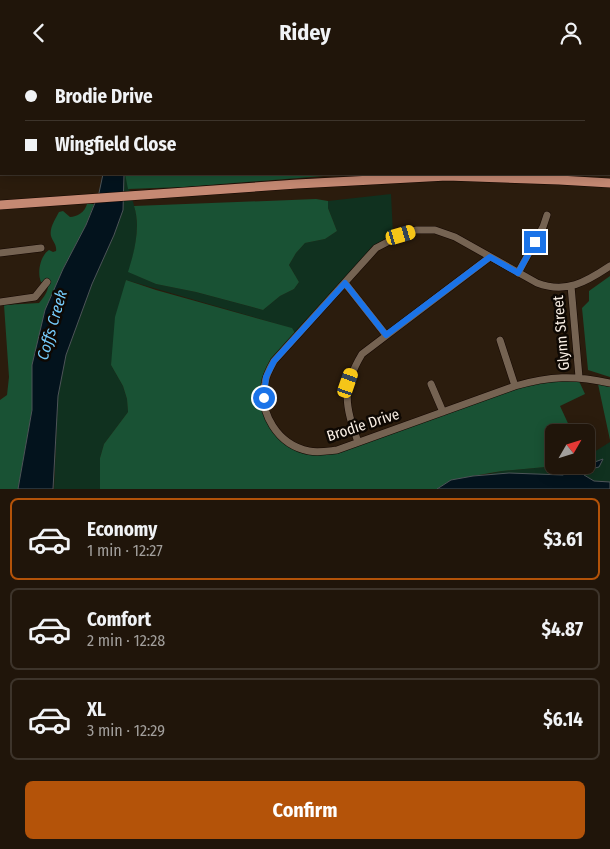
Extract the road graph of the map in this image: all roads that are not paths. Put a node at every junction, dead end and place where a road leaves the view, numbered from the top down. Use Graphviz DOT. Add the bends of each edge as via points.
graph roads {
  1 [pos="610,183"];
  2 [pos="0,205"];
  3 [pos="547,215"];
  4 [pos="41,248"];
  5 [pos="0,253"];
  6 [pos="490,257"];
  7 [pos="610,266"];
  8 [pos="518,273"];
  9 [pos="47,283"];
  10 [pos="345,283"];
  11 [pos="571,286"];
  12 [pos="0,302"];
  13 [pos="386,335"];
  14 [pos="500,340"];
  15 [pos="579,377"];
  16 [pos="610,383"];
  17 [pos="431,384"];
  18 [pos="515,386"];
  19 [pos="443,412"];
  20 [pos="358,442"];
  1 -- 2 [label="main road" via="447,176"];
  3 -- 8 [label="street"];
  4 -- 5 [label="street"];
  6 -- 8 [label="street, Brodie Drive"];
  6 -- 10 [label="street, Brodie Drive" via="455,237 435,230 416,231 376,248"];
  6 -- 13 [label="street"];
  7 -- 11 [label="street, Brodie Drive" via="587,281"];
  8 -- 11 [label="street, Brodie Drive" via="542,285"];
  9 -- 12 [label="street" via="35,297"];
  10 -- 13 [label="street"];
  10 -- 20 [label="street, Brodie Drive" via="274,361 266,377 264,398 270,422 292,445 323,452"];
  11 -- 15 [label="street, Glynn Street"];
  13 -- 20 [label="street" via="362,354 348,383 347,402"];
  14 -- 18 [label="street"];
  15 -- 16 [label="street, Brodie Drive"];
  15 -- 18 [label="street, Brodie Drive" via="548,377"];
  17 -- 19 [label="street"];
  18 -- 19 [label="street, Brodie Drive"];
  19 -- 20 [label="street, Brodie Drive"];
}
